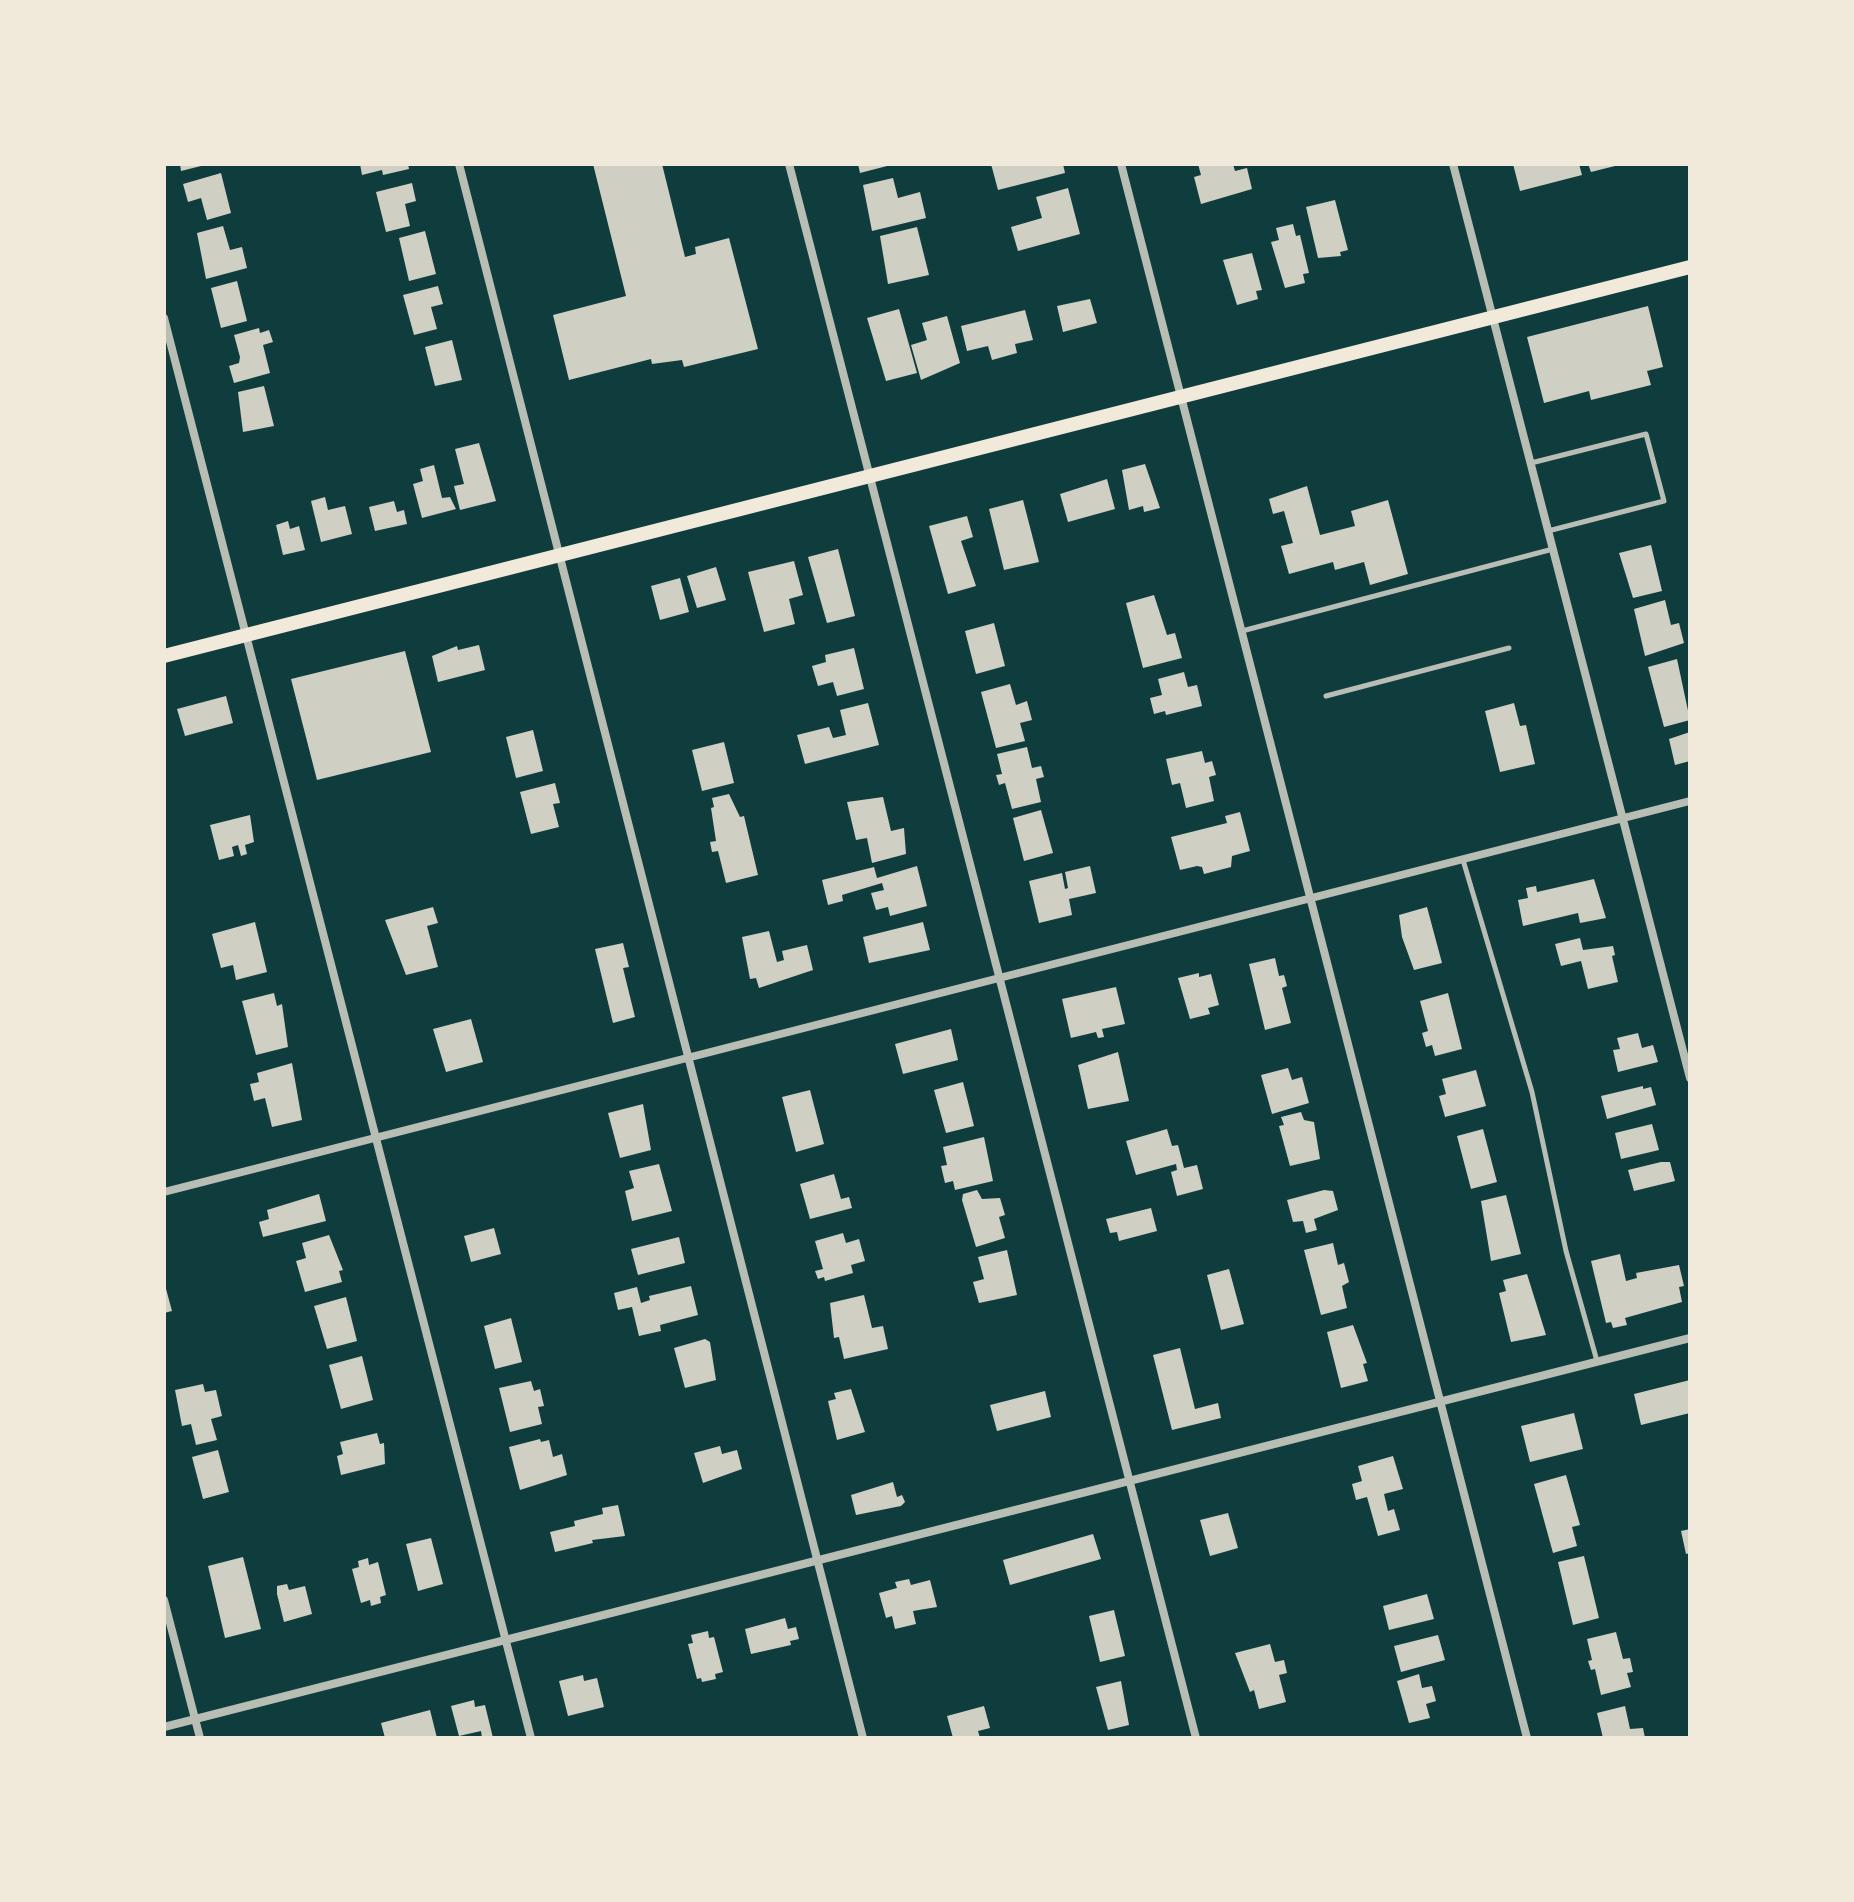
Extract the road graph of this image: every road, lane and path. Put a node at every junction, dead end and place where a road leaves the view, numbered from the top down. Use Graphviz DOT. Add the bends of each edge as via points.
graph roads {
  1 [pos="459,164"];
  2 [pos="789,164"];
  3 [pos="1121,164"];
  4 [pos="1453,164"];
  5 [pos="1690,267"];
  6 [pos="164,318"];
  7 [pos="1493,318"];
  8 [pos="1180,396"];
  9 [pos="1531,463"];
  10 [pos="869,476"];
  11 [pos="1548,531"];
  12 [pos="1553,549"];
  13 [pos="559,556"];
  14 [pos="1241,631"];
  15 [pos="247,635"];
  16 [pos="1509,648"];
  17 [pos="164,656"];
  18 [pos="1326,696"];
  19 [pos="1690,801"];
  20 [pos="1623,818"];
  21 [pos="1463,859"];
  22 [pos="1311,898"];
  23 [pos="1000,980"];
  24 [pos="688,1059"];
  25 [pos="1690,1078"];
  26 [pos="377,1138"];
  27 [pos="164,1192"];
  28 [pos="1690,1338"];
  29 [pos="1597,1361"];
  30 [pos="1440,1401"];
  31 [pos="1129,1480"];
  32 [pos="817,1560"];
  33 [pos="164,1600"];
  34 [pos="506,1640"];
  35 [pos="195,1719"];
  36 [pos="164,1727"];
  37 [pos="200,1738"];
  38 [pos="531,1738"];
  39 [pos="863,1738"];
  40 [pos="1196,1738"];
  41 [pos="1527,1738"];
  1 -- 13 [label="street"];
  2 -- 10 [label="street"];
  3 -- 8 [label="street"];
  4 -- 7 [label="street"];
  5 -- 7 [label="main road"];
  6 -- 15 [label="street"];
  7 -- 8 [label="main road"];
  7 -- 9 [label="street"];
  8 -- 10 [label="main road"];
  8 -- 14 [label="street"];
  9 -- 11 [label="street"];
  9 -- 11 [label="lane" via="1646,434 1664,501"];
  10 -- 13 [label="main road"];
  10 -- 23 [label="street"];
  11 -- 12 [label="street"];
  12 -- 14 [label="lane"];
  12 -- 20 [label="street"];
  13 -- 15 [label="main road"];
  13 -- 24 [label="street"];
  14 -- 22 [label="street"];
  15 -- 17 [label="main road"];
  15 -- 26 [label="street"];
  16 -- 18 [label="lane"];
  19 -- 20 [label="street"];
  20 -- 21 [label="street"];
  20 -- 25 [label="street"];
  21 -- 22 [label="street"];
  21 -- 29 [label="lane" via="1532,1092 1566,1251"];
  22 -- 23 [label="street"];
  22 -- 30 [label="street"];
  23 -- 24 [label="street"];
  23 -- 31 [label="street"];
  24 -- 26 [label="street"];
  24 -- 32 [label="street"];
  26 -- 27 [label="street"];
  26 -- 34 [label="street"];
  28 -- 29 [label="street"];
  29 -- 30 [label="street"];
  30 -- 31 [label="street"];
  30 -- 41 [label="street"];
  31 -- 32 [label="street"];
  31 -- 40 [label="street"];
  32 -- 34 [label="street"];
  32 -- 39 [label="street"];
  33 -- 35 [label="street"];
  34 -- 35 [label="street"];
  34 -- 38 [label="street"];
  35 -- 36 [label="street"];
  35 -- 37 [label="street"];
}
